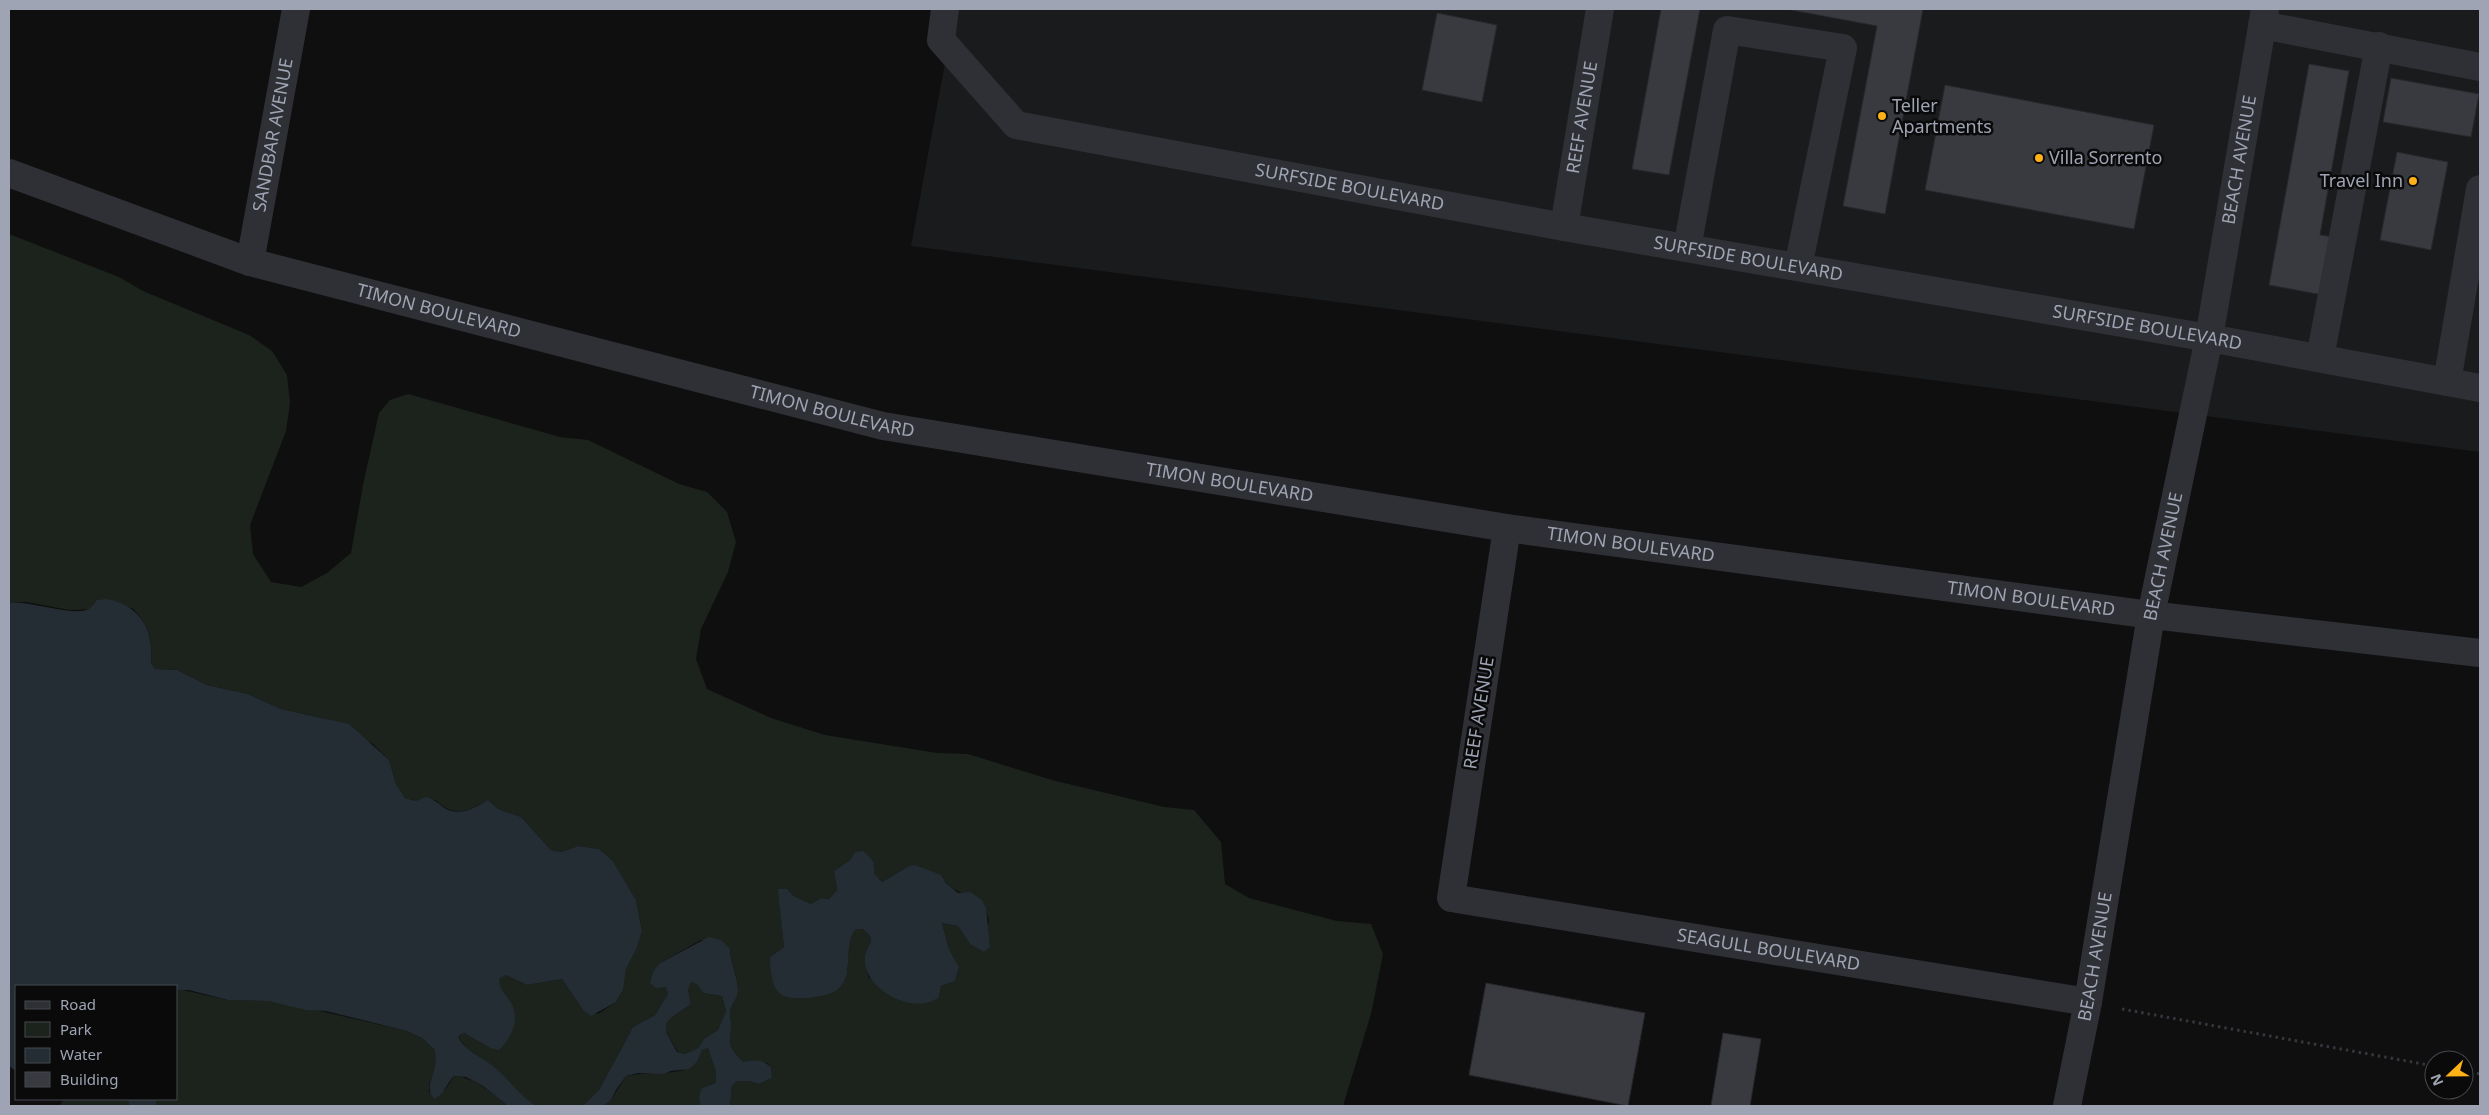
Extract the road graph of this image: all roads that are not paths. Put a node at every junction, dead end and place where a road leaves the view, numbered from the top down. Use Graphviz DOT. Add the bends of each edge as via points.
graph roads {
  1 [pos="296,9"];
  2 [pos="945,9"];
  3 [pos="1600,9"];
  4 [pos="2264,17"];
  5 [pos="2379,46"];
  6 [pos="2480,67"];
  7 [pos="9,173"];
  8 [pos="2480,190"];
  9 [pos="1564,226"];
  10 [pos="1688,248"];
  11 [pos="250,262"];
  12 [pos="1798,267"];
  13 [pos="2209,338"];
  14 [pos="2320,358"];
  15 [pos="2447,382"];
  16 [pos="2480,388"];
  17 [pos="1507,528"];
  18 [pos="2151,615"];
  19 [pos="2480,652"];
  20 [pos="1451,898"];
  21 [pos="2088,1002"];
  22 [pos="2067,1106"];
  1 -- 11 [label="street, SANDBAR AVENUE"];
  2 -- 9 [label="street, SURFSIDE BOULEVARD" via="941,40 1016,125"];
  3 -- 9 [label="street, REEF AVENUE"];
  4 -- 5 [label="street"];
  4 -- 13 [label="street, BEACH AVENUE"];
  5 -- 6 [label="street"];
  5 -- 14 [label="street"];
  7 -- 11 [label="street, TIMON BOULEVARD"];
  8 -- 15 [label="street"];
  9 -- 10 [label="street, SURFSIDE BOULEVARD"];
  10 -- 12 [label="street, SURFSIDE BOULEVARD"];
  10 -- 12 [label="street" via="1727,30 1843,48"];
  11 -- 17 [label="street, TIMON BOULEVARD" via="883,426"];
  12 -- 13 [label="street, SURFSIDE BOULEVARD"];
  13 -- 14 [label="street, SURFSIDE BOULEVARD"];
  13 -- 18 [label="street, BEACH AVENUE"];
  14 -- 15 [label="street, SURFSIDE BOULEVARD"];
  15 -- 16 [label="street, SURFSIDE BOULEVARD"];
  17 -- 18 [label="street, TIMON BOULEVARD"];
  17 -- 20 [label="street, REEF AVENUE"];
  18 -- 19 [label="street, TIMON BOULEVARD"];
  18 -- 21 [label="street, BEACH AVENUE"];
  20 -- 21 [label="street, SEAGULL BOULEVARD"];
  21 -- 22 [label="street, BEACH AVENUE"];
}
